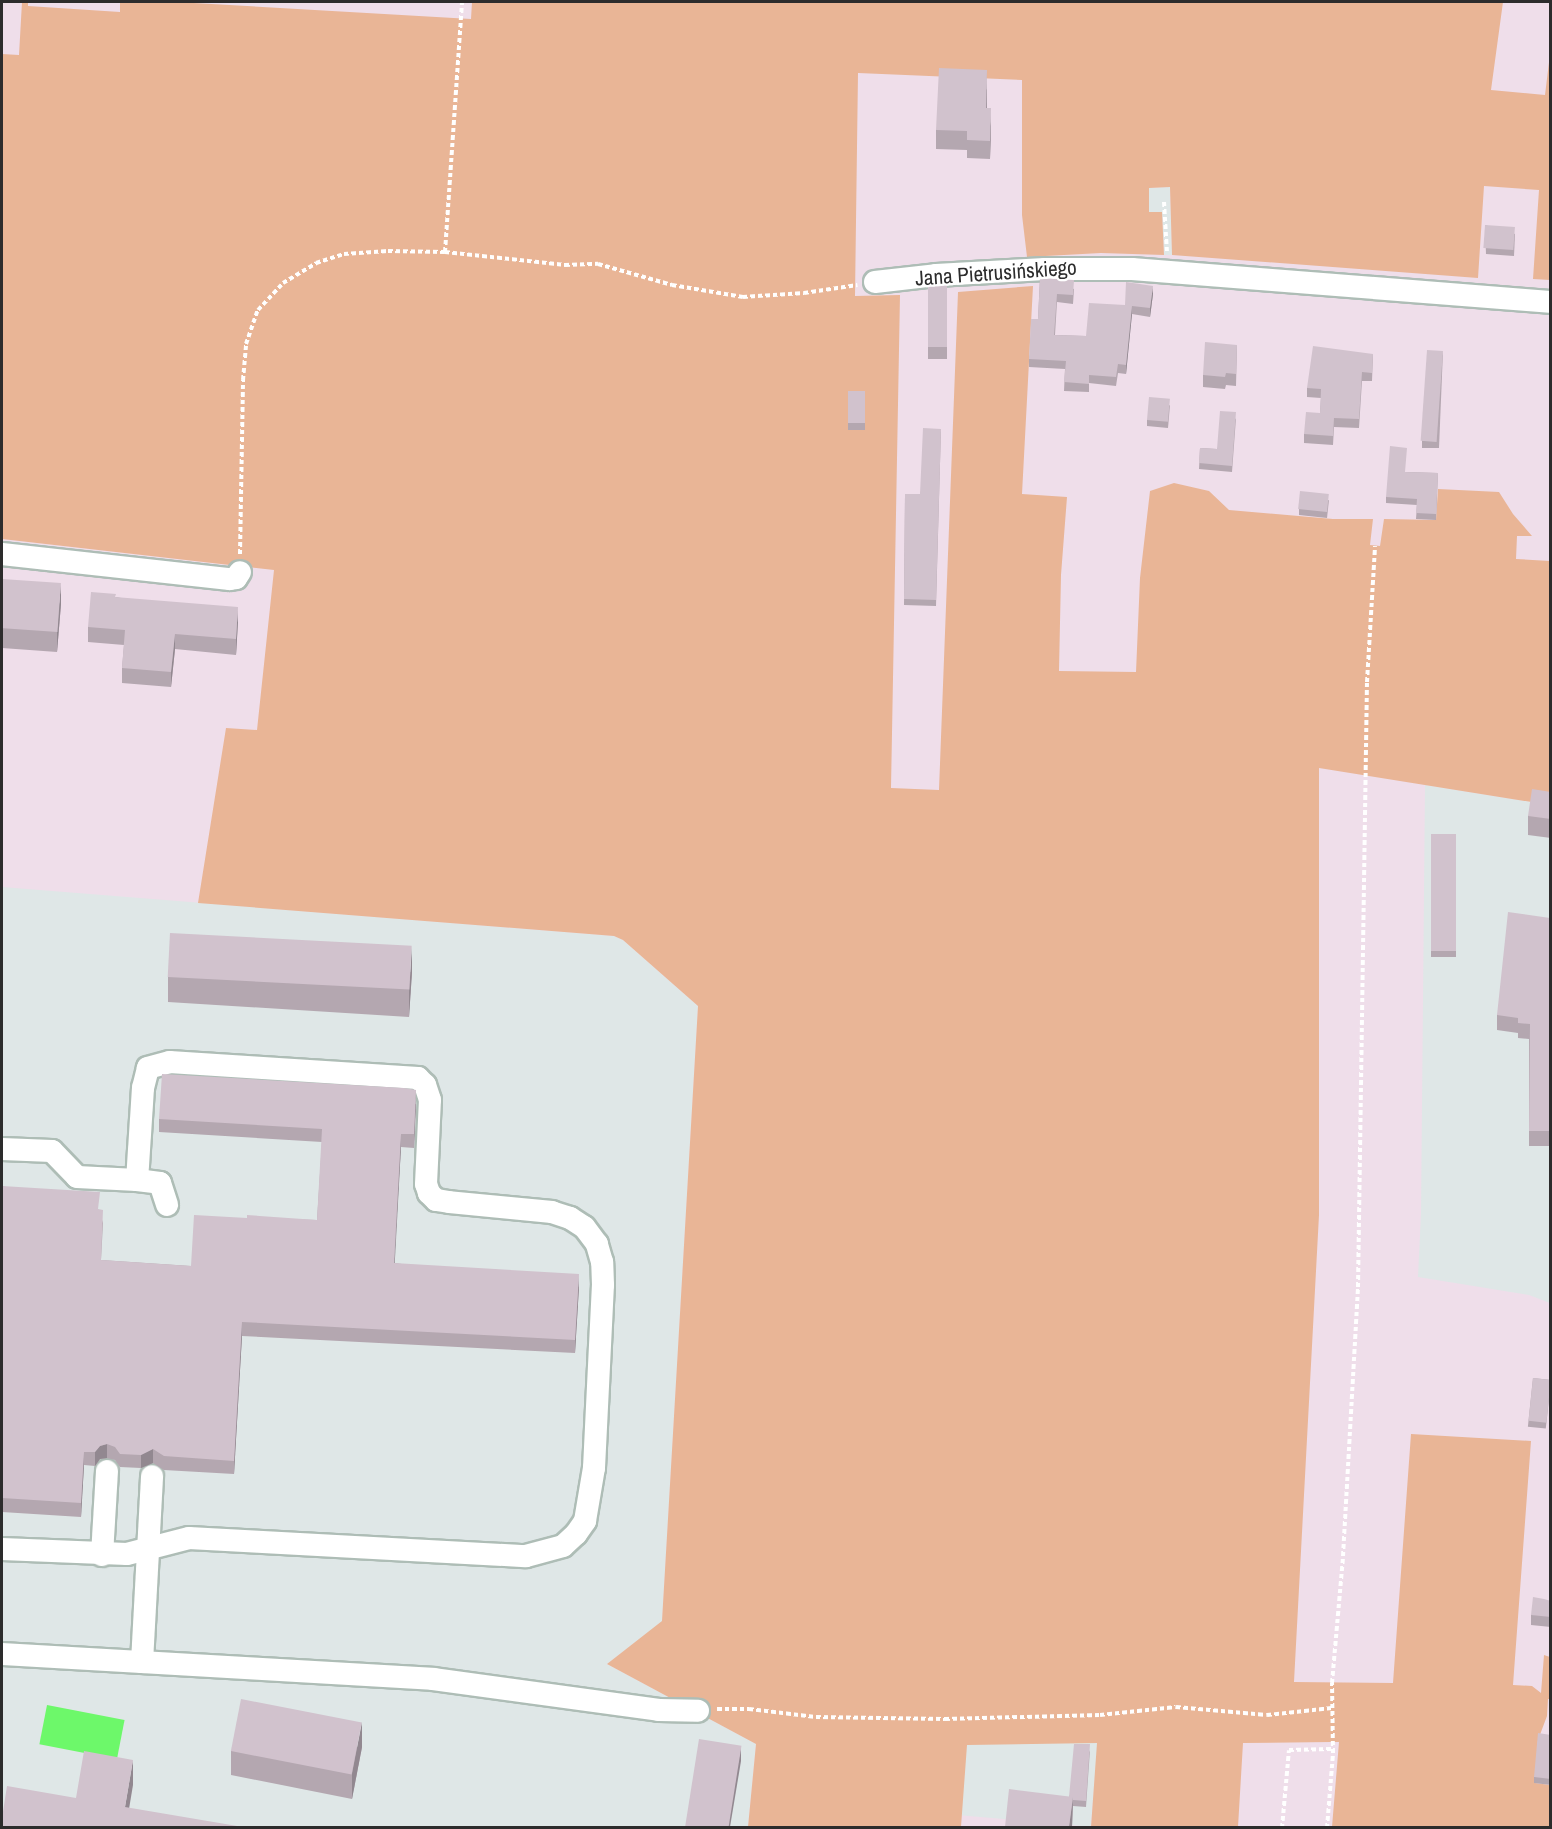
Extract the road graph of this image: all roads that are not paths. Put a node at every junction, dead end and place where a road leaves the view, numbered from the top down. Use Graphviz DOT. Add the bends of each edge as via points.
graph roads {
  1 [pos="875,282"];
  2 [pos="1551,303"];
  3 [pos="2,554"];
  4 [pos="240,572"];
  5 [pos="2,1149"];
  6 [pos="137,1179"];
  7 [pos="167,1205"];
  8 [pos="107,1471"];
  9 [pos="152,1476"];
  10 [pos="2,1549"];
  11 [pos="148,1550"];
  12 [pos="102,1555"];
  13 [pos="2,1654"];
  14 [pos="142,1662"];
  15 [pos="698,1711"];
  1 -- 2 [label="street, Jana Pietrusińskiego" via="1045,268 1132,268"];
  3 -- 4 [label="street" via="230,579"];
  5 -- 6 [label="street" via="52,1151 77,1177"];
  6 -- 7 [label="street" via="160,1183"];
  6 -- 11 [label="street" via="143,1088 148,1068 170,1062 418,1078 430,1100 426,1184 429,1193 436,1200 552,1212 570,1218 584,1227 597,1244 603,1286 589,1504 580,1528 563,1546 526,1556 507,1556 189,1538"];
  8 -- 12 [label="street"];
  9 -- 11 [label="street"];
  10 -- 12 [label="street"];
  11 -- 12 [label="street"];
  11 -- 14 [label="street"];
  13 -- 14 [label="street"];
  14 -- 15 [label="street" via="433,1679 659,1710"];
}
